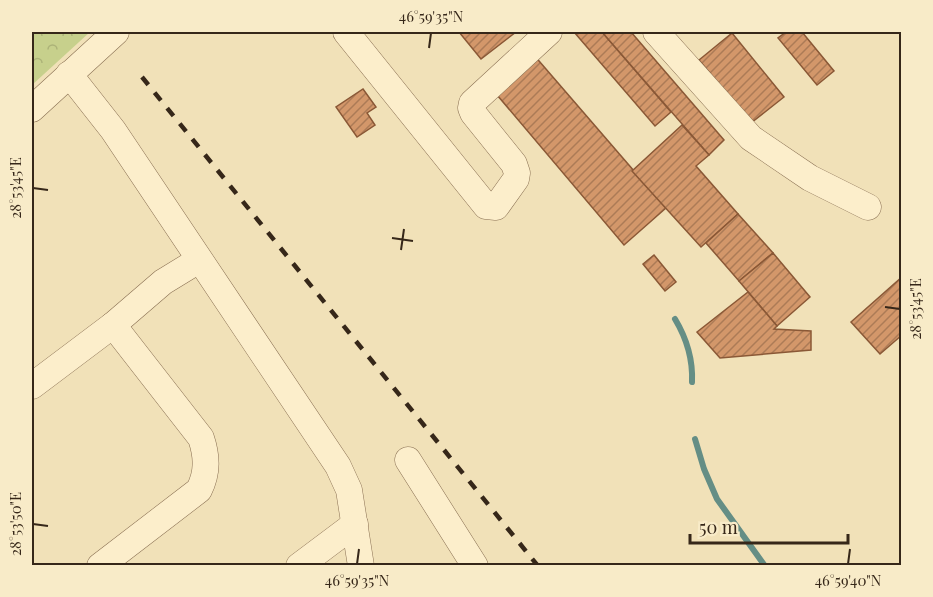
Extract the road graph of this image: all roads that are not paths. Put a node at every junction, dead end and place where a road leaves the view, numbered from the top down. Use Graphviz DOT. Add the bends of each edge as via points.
graph roads {
  1 [pos="116,32"];
  2 [pos="346,32"];
  3 [pos="549,32"];
  4 [pos="656,32"];
  5 [pos="69,74"];
  6 [pos="32,109"];
  7 [pos="868,207"];
  8 [pos="199,260"];
  9 [pos="113,325"];
  10 [pos="32,386"];
  11 [pos="408,460"];
  12 [pos="355,524"];
  13 [pos="100,566"];
  14 [pos="299,566"];
  15 [pos="361,566"];
  16 [pos="475,566"];
  1 -- 5 [label="street"];
  2 -- 3 [label="street" via="486,206 492,208 517,173 473,114 472,103"];
  4 -- 7 [label="street" via="752,138 810,178"];
  5 -- 6 [label="street"];
  5 -- 8 [label="street" via="112,130"];
  8 -- 9 [label="street" via="163,282"];
  8 -- 12 [label="street" via="338,466 349,490"];
  9 -- 10 [label="street"];
  9 -- 13 [label="street" via="201,438 207,465 199,490"];
  11 -- 16 [label="street"];
  12 -- 14 [label="street"];
  12 -- 15 [label="street"];
}
